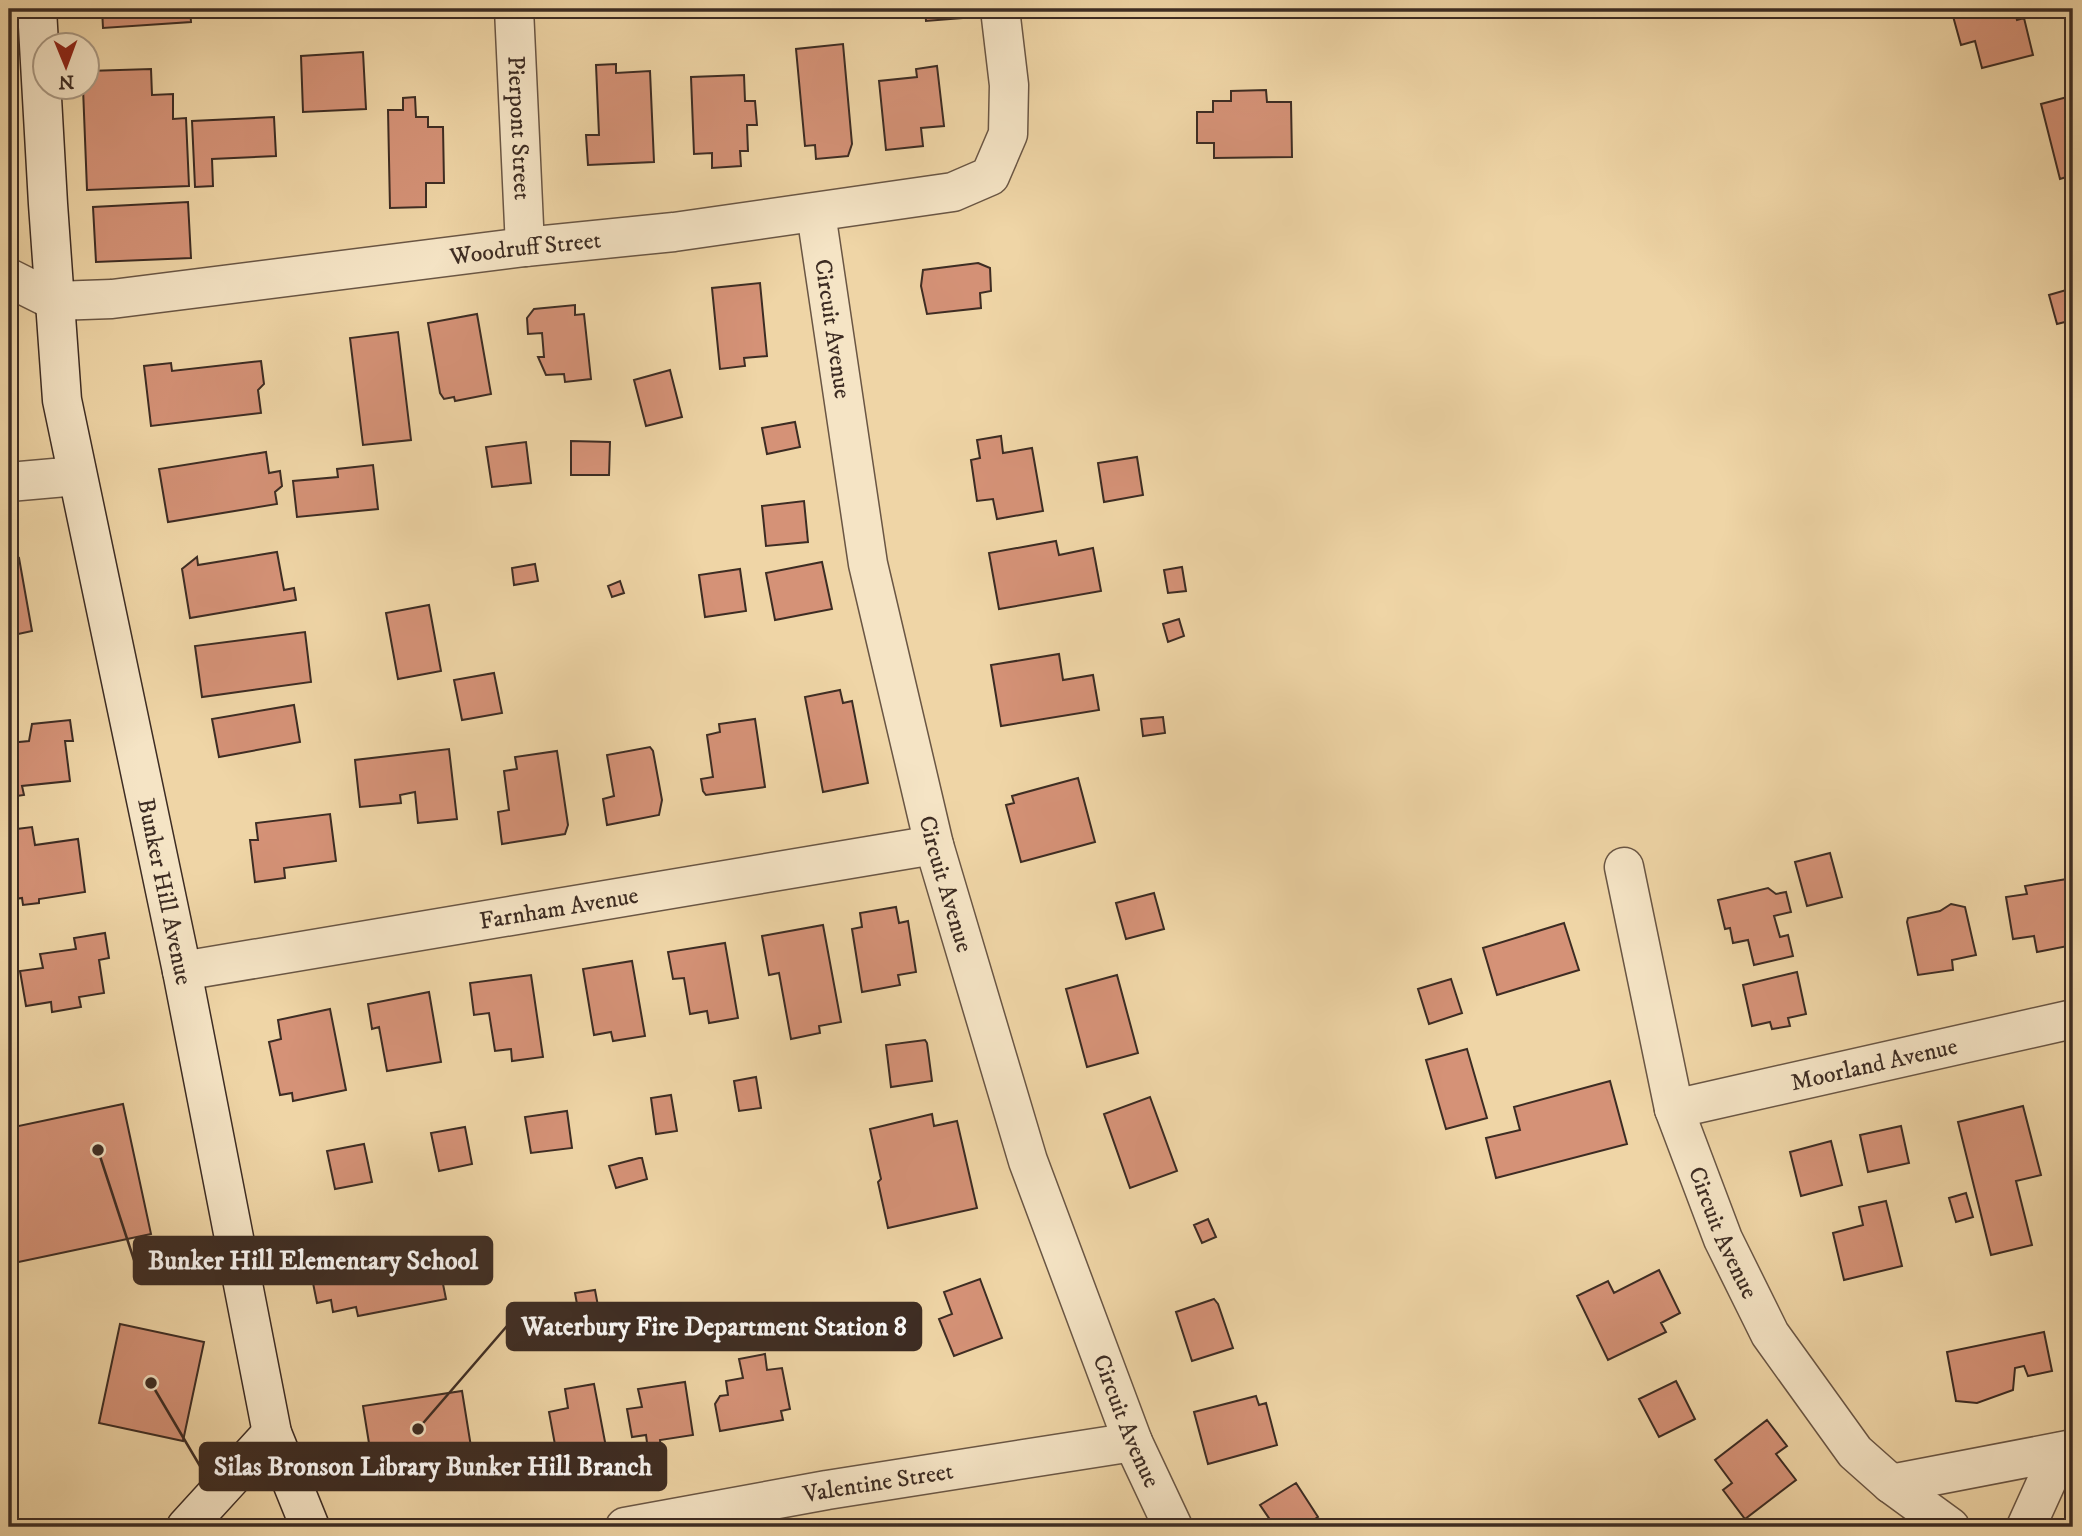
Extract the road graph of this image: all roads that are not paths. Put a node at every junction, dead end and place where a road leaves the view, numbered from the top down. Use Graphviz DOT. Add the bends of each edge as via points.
graph roads {
  1 [pos="37,9"];
  2 [pos="514,9"];
  3 [pos="1000,9"];
  4 [pos="816,213"];
  5 [pos="525,247"];
  6 [pos="9,278"];
  7 [pos="55,301"];
  8 [pos="77,476"];
  9 [pos="9,482"];
  10 [pos="934,845"];
  11 [pos="1624,867"];
  12 [pos="182,971"];
  13 [pos="2073,1019"];
  14 [pos="1674,1110"];
  15 [pos="272,1433"];
  16 [pos="1133,1442"];
  17 [pos="2067,1450"];
  18 [pos="1891,1484"];
  19 [pos="186,1527"];
  20 [pos="310,1527"];
  21 [pos="625,1527"];
  22 [pos="1172,1527"];
  23 [pos="1950,1527"];
  24 [pos="2026,1527"];
  1 -- 7 [label="street, Bunker Hill Avenue"];
  2 -- 5 [label="street, Pierpont Street"];
  3 -- 4 [label="street, Woodruff Street" via="1009,85 1008,134 990,176 953,192"];
  4 -- 5 [label="street, Woodruff Street"];
  4 -- 10 [label="street, Circuit Avenue" via="868,564"];
  5 -- 7 [label="street, Woodruff Street" via="112,299"];
  6 -- 7 [label="street"];
  7 -- 8 [label="street, Bunker Hill Avenue" via="62,400"];
  8 -- 9 [label="street"];
  8 -- 12 [label="street, Bunker Hill Avenue"];
  10 -- 12 [label="street, Farnham Avenue"];
  10 -- 16 [label="street, Circuit Avenue" via="1028,1161"];
  11 -- 14 [label="street, Circuit Avenue"];
  12 -- 15 [label="street, Bunker Hill Avenue"];
  13 -- 14 [label="street, Moorland Avenue"];
  14 -- 18 [label="street, Circuit Avenue" via="1723,1238 1770,1334 1854,1452"];
  15 -- 19 [label="street"];
  15 -- 20 [label="street, Bunker Hill Avenue"];
  16 -- 21 [label="street, Valentine Street"];
  16 -- 22 [label="street, Circuit Avenue"];
  17 -- 18 [label="street"];
  17 -- 24 [label="street"];
  18 -- 23 [label="street, Circuit Avenue"];
}
